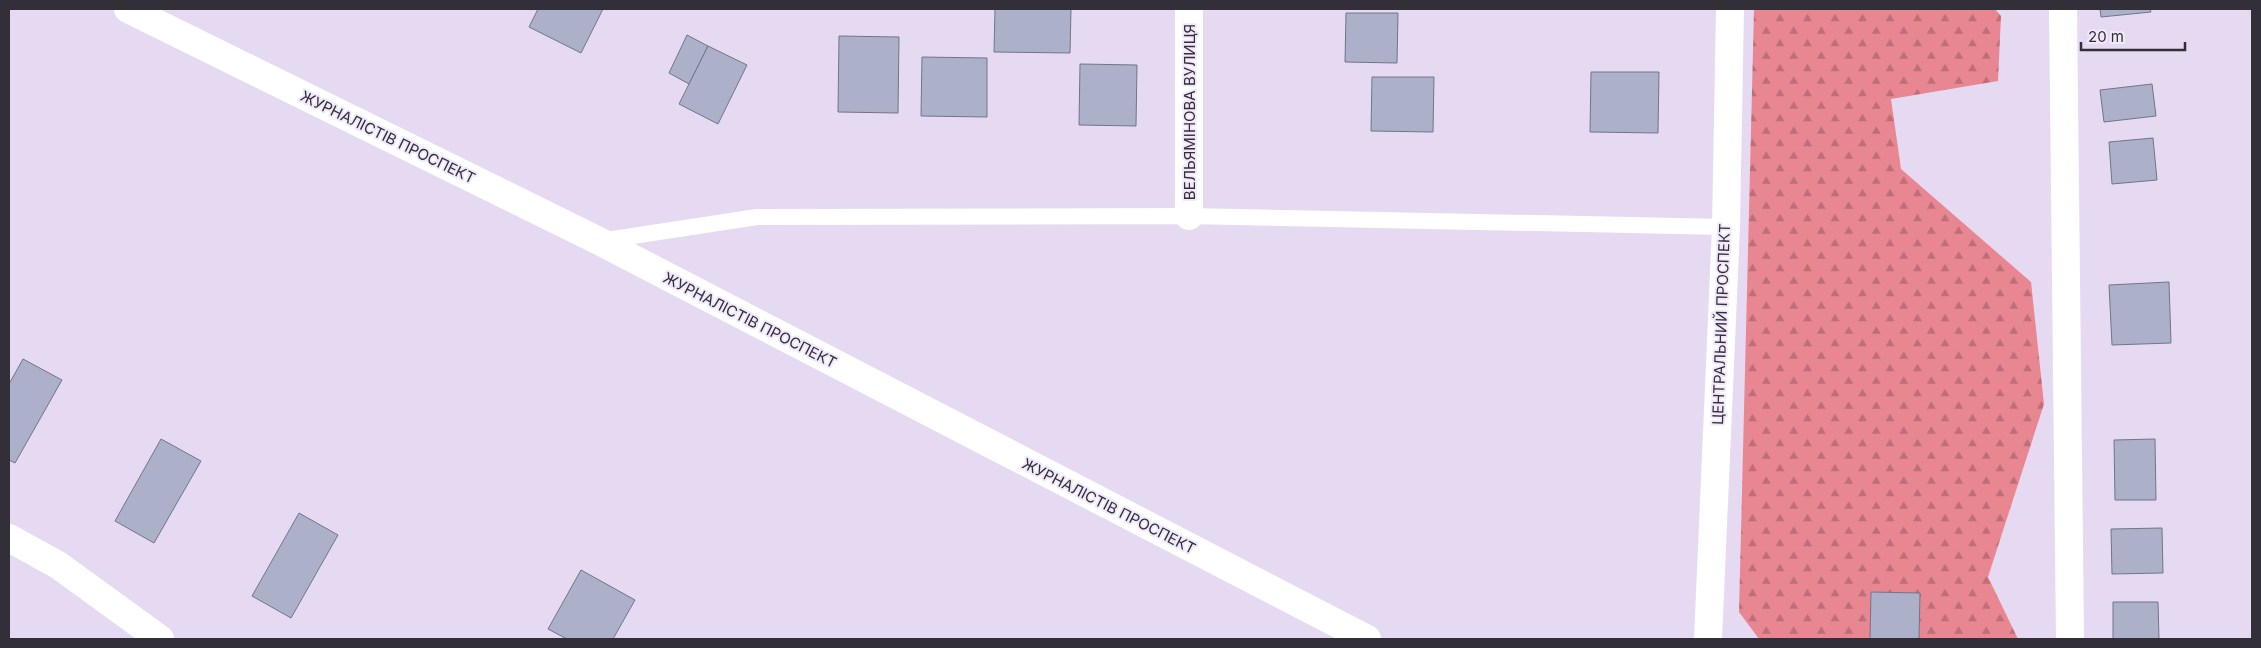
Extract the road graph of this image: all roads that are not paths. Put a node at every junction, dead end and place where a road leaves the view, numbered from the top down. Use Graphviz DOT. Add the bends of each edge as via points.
graph roads {
  1 [pos="128,9"];
  2 [pos="1188,9"];
  3 [pos="1730,9"];
  4 [pos="2063,9"];
  5 [pos="1189,216"];
  6 [pos="1726,227"];
  7 [pos="599,241"];
  8 [pos="9,538"];
  9 [pos="160,639"];
  10 [pos="1367,639"];
  11 [pos="1708,639"];
  12 [pos="2070,639"];
  1 -- 7 [label="street, ЖУРНАЛІСТІВ ПРОСПЕКТ"];
  2 -- 5 [label="street, ВЕЛЬЯМІНОВА ВУЛИЦЯ"];
  3 -- 6 [label="street, ЦЕНТРАЛЬНИЙ ПРОСПЕКТ"];
  4 -- 12 [label="street"];
  5 -- 6 [label="lane"];
  5 -- 7 [label="lane" via="757,217"];
  6 -- 11 [label="street, ЦЕНТРАЛЬНИЙ ПРОСПЕКТ"];
  7 -- 10 [label="street, ЖУРНАЛІСТІВ ПРОСПЕКТ"];
  8 -- 9 [label="street" via="58,564"];
}
